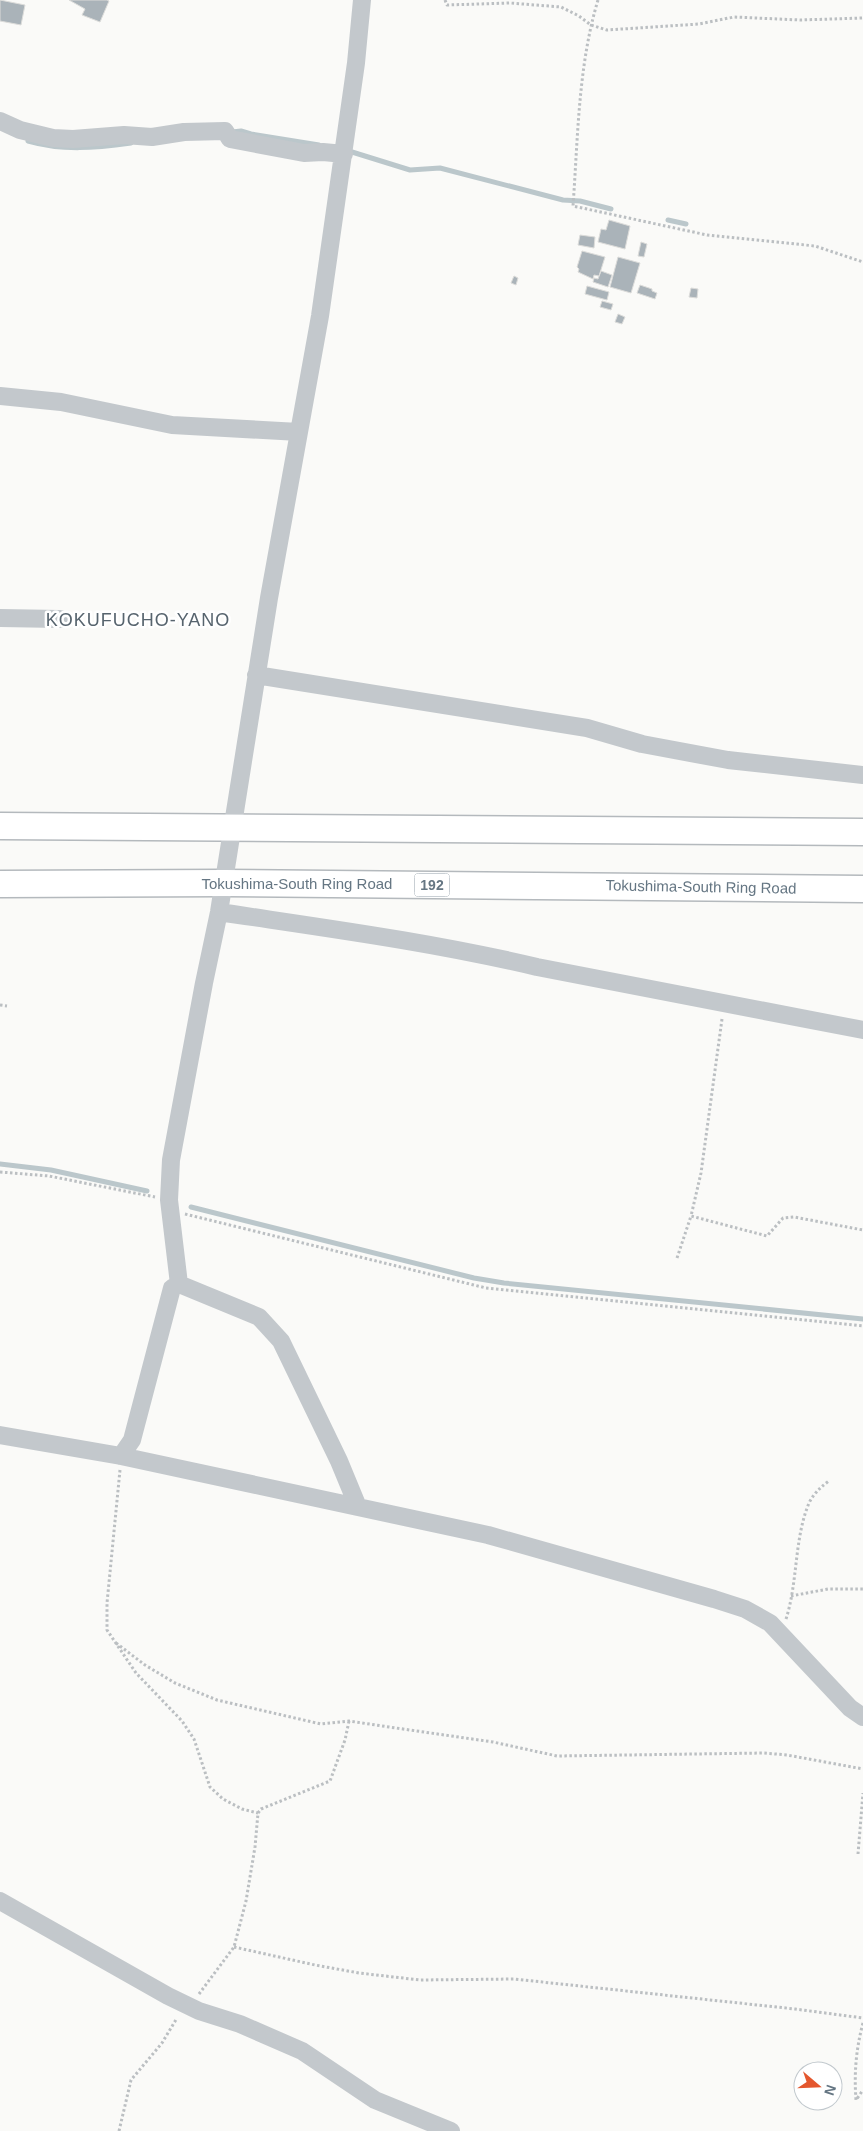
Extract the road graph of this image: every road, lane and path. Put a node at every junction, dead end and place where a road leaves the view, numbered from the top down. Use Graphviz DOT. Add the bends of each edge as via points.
graph roads {
  1 [pos="362,0"];
  2 [pos="445,0"];
  3 [pos="598,0"];
  4 [pos="863,18"];
  5 [pos="590,25"];
  6 [pos="0,121"];
  7 [pos="344,154"];
  8 [pos="863,262"];
  9 [pos="0,396"];
  10 [pos="299,432"];
  11 [pos="0,618"];
  12 [pos="60,619"];
  13 [pos="256,675"];
  14 [pos="863,775"];
  15 [pos="0,826"];
  16 [pos="233,827"];
  17 [pos="863,832"];
  18 [pos="224,883"];
  19 [pos="0,884"];
  20 [pos="863,889"];
  21 [pos="219,912"];
  22 [pos="724,1003"];
  23 [pos="0,1005"];
  24 [pos="7,1006"];
  25 [pos="863,1030"];
  26 [pos="0,1172"];
  27 [pos="170,1205"];
  28 [pos="690,1216"];
  29 [pos="863,1230"];
  30 [pos="677,1258"];
  31 [pos="179,1284"];
  32 [pos="863,1326"];
  33 [pos="0,1435"];
  34 [pos="122,1456"];
  35 [pos="830,1480"];
  36 [pos="358,1507"];
  37 [pos="863,1589"];
  38 [pos="791,1596"];
  39 [pos="782,1634"];
  40 [pos="116,1643"];
  41 [pos="863,1717"];
  42 [pos="349,1721"];
  43 [pos="863,1769"];
  44 [pos="863,1793"];
  45 [pos="258,1813"];
  46 [pos="858,1854"];
  47 [pos="0,1902"];
  48 [pos="234,1947"];
  49 [pos="190,2006"];
  50 [pos="863,2018"];
  51 [pos="863,2023"];
  52 [pos="863,2090"];
  53 [pos="119,2131"];
  54 [pos="451,2131"];
  1 -- 7 [label="street"];
  2 -- 5 [label="path" via="446,5 510,3 561,7"];
  3 -- 5 [label="path"];
  4 -- 5 [label="path" via="734,17 699,24 607,30"];
  5 -- 8 [label="path" via="580,101 573,206 707,234 815,246"];
  6 -- 7 [label="street" via="20,130 54,138 152,137 184,132 228,135 304,153"];
  7 -- 10 [label="street"];
  9 -- 10 [label="street" via="61,402 172,424"];
  10 -- 13 [label="street"];
  11 -- 12 [label="street"];
  13 -- 14 [label="street" via="587,728 642,744 728,760"];
  13 -- 16 [label="street"];
  15 -- 16 [label="highway"];
  16 -- 17 [label="highway"];
  16 -- 18 [label="street"];
  18 -- 19 [label="highway, Tokushima-South Ring Road / 192"];
  18 -- 20 [label="highway, Tokushima-South Ring Road / 192"];
  18 -- 21 [label="street"];
  21 -- 22 [label="street" via="491,956"];
  21 -- 27 [label="street" via="173,1151"];
  22 -- 25 [label="street"];
  22 -- 28 [label="path" via="701,1173"];
  23 -- 24 [label="path"];
  26 -- 27 [label="path" via="50,1176"];
  27 -- 31 [label="street"];
  27 -- 32 [label="path" via="486,1288"];
  28 -- 29 [label="path" via="768,1236 783,1218 794,1217"];
  28 -- 30 [label="path"];
  31 -- 34 [label="street" via="172,1288 132,1440"];
  31 -- 36 [label="street" via="258,1317 281,1341"];
  33 -- 34 [label="street"];
  34 -- 36 [label="street"];
  34 -- 40 [label="path" via="107,1603 107,1630"];
  35 -- 38 [label="path" via="818,1489 810,1503"];
  36 -- 39 [label="street" via="496,1538 714,1599 745,1609"];
  37 -- 38 [label="path" via="828,1589"];
  38 -- 39 [label="path"];
  39 -- 41 [label="street" via="850,1708"];
  40 -- 42 [label="path" via="175,1683 217,1700 321,1724"];
  40 -- 45 [label="path" via="136,1673 182,1721 194,1740 210,1787 223,1799"];
  42 -- 43 [label="path" via="493,1742 557,1756 764,1753"];
  42 -- 45 [label="path" via="330,1781"];
  44 -- 46 [label="path"];
  45 -- 48 [label="path" via="246,1901"];
  47 -- 49 [label="street"];
  48 -- 49 [label="path"];
  48 -- 50 [label="path" via="341,1970 420,1980 514,1979"];
  49 -- 53 [label="path" via="181,2013 162,2043 131,2080"];
  49 -- 54 [label="street" via="302,2051 376,2100"];
  51 -- 52 [label="path" via="854,2073 856,2100"];
}
